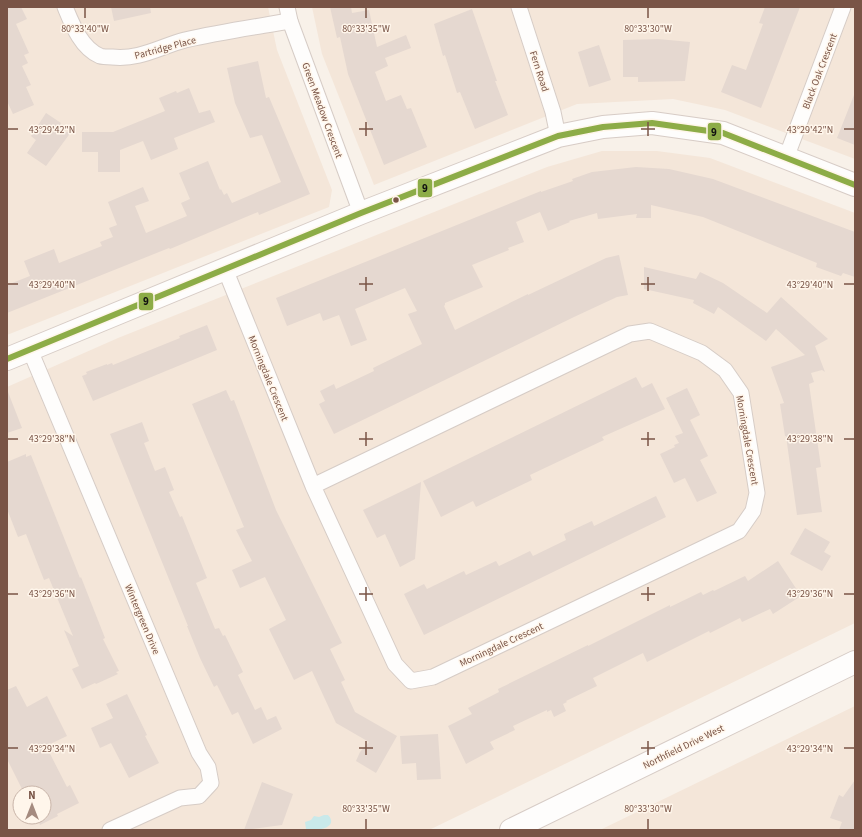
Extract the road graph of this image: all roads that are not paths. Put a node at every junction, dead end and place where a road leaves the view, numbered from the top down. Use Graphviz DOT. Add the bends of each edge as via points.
graph roads {
  1 [pos="65,7"];
  2 [pos="519,7"];
  3 [pos="843,7"];
  4 [pos="289,14"];
  5 [pos="558,136"];
  6 [pos="786,158"];
  7 [pos="855,185"];
  8 [pos="361,213"];
  9 [pos="225,269"];
  10 [pos="30,350"];
  11 [pos="7,359"];
  12 [pos="313,486"];
  13 [pos="855,662"];
  14 [pos="110,830"];
  15 [pos="511,830"];
  1 -- 4 [label="street, Partridge Place" via="86,46 100,56 121,58 147,54 184,40 252,27"];
  2 -- 5 [label="street, Fern Road" via="553,112"];
  3 -- 6 [label="street, Black Oak Crescent"];
  4 -- 8 [label="street, Green Meadow Crescent"];
  5 -- 6 [label="street" via="603,126 652,124 723,133"];
  5 -- 8 [label="street"];
  6 -- 7 [label="street"];
  8 -- 9 [label="street"];
  9 -- 10 [label="street"];
  9 -- 12 [label="street, Morningdale Crescent"];
  10 -- 11 [label="street"];
  10 -- 14 [label="street, Wintergreen Drive" via="208,768 211,783 199,796 180,798"];
  12 -- 12 [label="street, Morningdale Crescent" via="395,664 411,681 433,677 739,531 753,511 757,493 741,393 725,370 702,353 650,331 630,334"];
  13 -- 15 [label="street, Northfield Drive West"];
}
